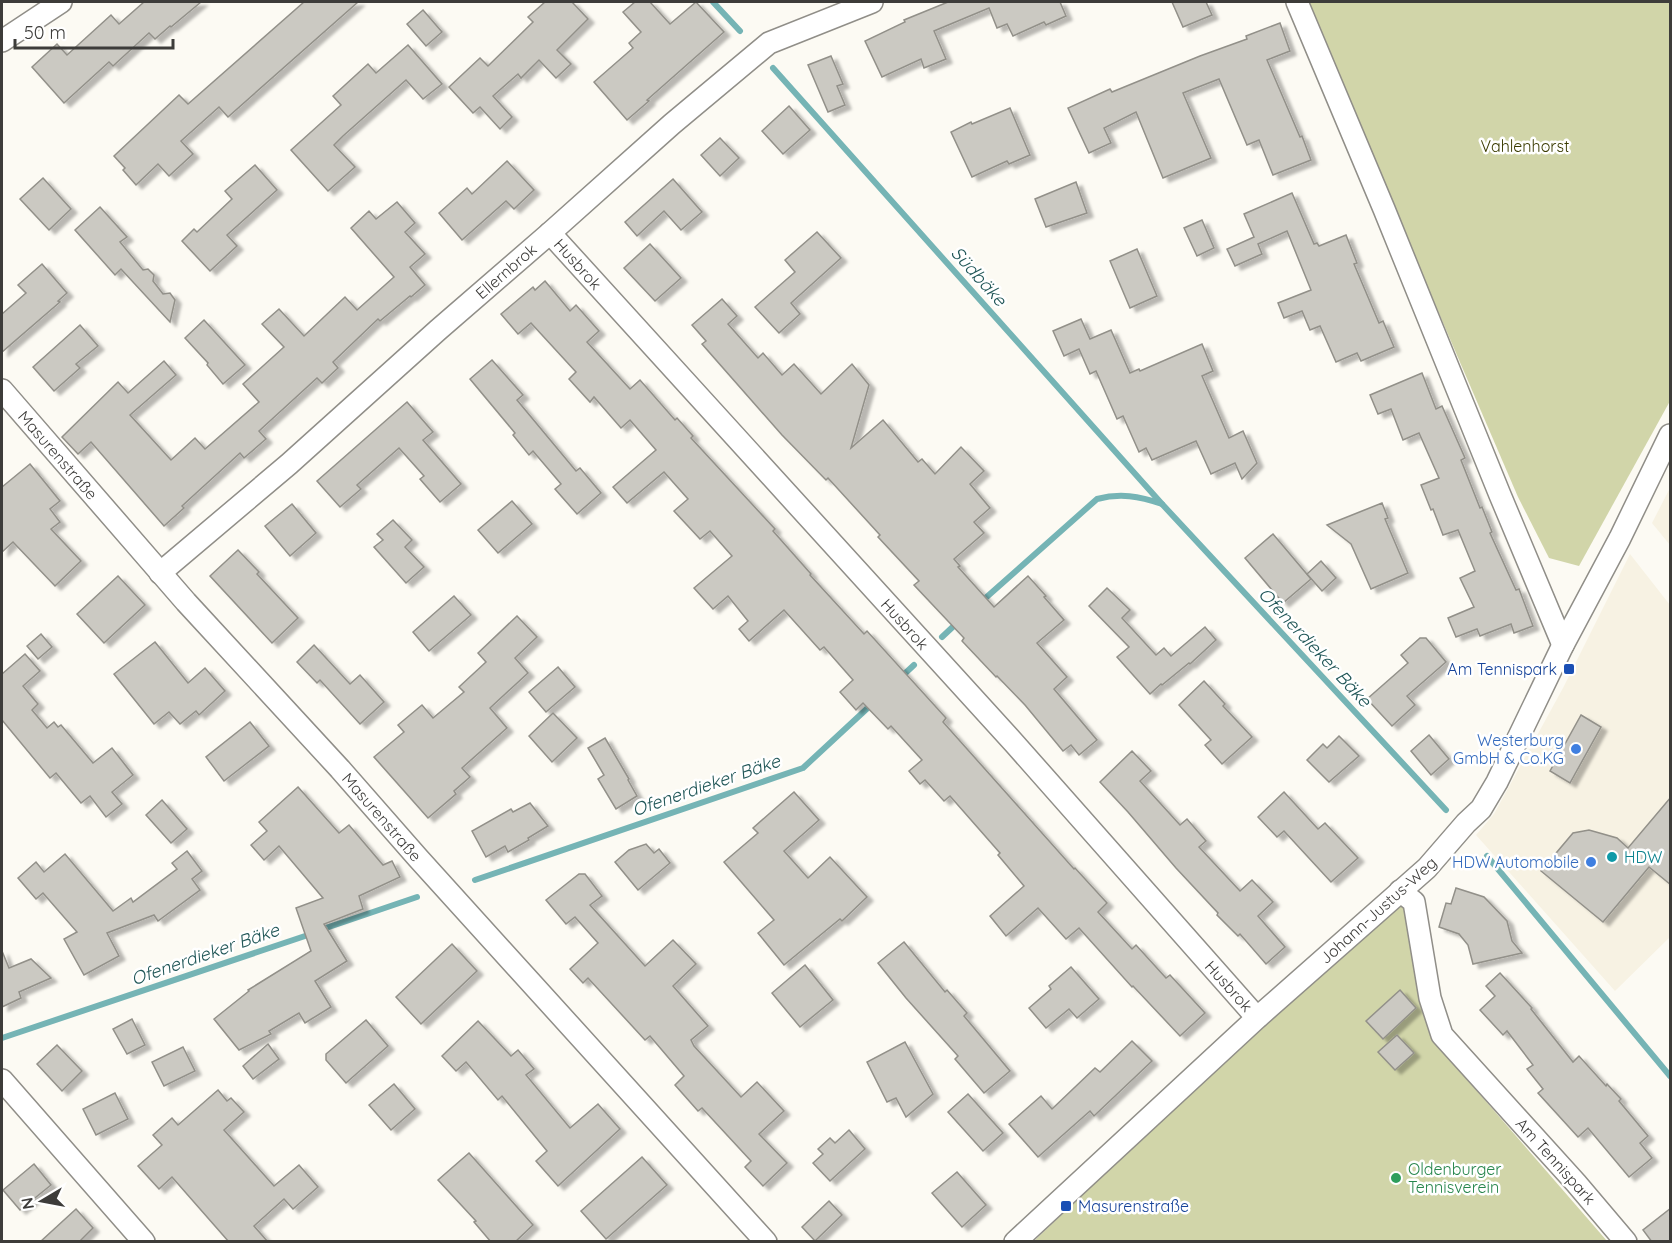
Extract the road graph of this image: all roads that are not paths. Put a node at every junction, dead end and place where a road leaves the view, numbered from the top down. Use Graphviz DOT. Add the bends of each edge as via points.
graph roads {
  1 [pos="61,2"];
  2 [pos="872,2"];
  3 [pos="1297,2"];
  4 [pos="2,41"];
  5 [pos="550,233"];
  6 [pos="2,390"];
  7 [pos="1671,435"];
  8 [pos="160,573"];
  9 [pos="1563,645"];
  10 [pos="1400,891"];
  11 [pos="1258,1017"];
  12 [pos="2,1080"];
  13 [pos="144,1242"];
  14 [pos="766,1242"];
  15 [pos="1015,1242"];
  16 [pos="1626,1242"];
  1 -- 4 [label="street"];
  2 -- 5 [label="street, Ellernbrok" via="770,44 672,124"];
  3 -- 9 [label="street"];
  5 -- 8 [label="street, Ellernbrok"];
  5 -- 11 [label="street, Husbrok"];
  6 -- 8 [label="street, Masurenstraße"];
  7 -- 9 [label="street, Johann-Justus-Weg"];
  8 -- 14 [label="street, Masurenstraße"];
  9 -- 10 [label="street, Johann-Justus-Weg" via="1481,809 1427,868"];
  10 -- 11 [label="street, Johann-Justus-Weg"];
  10 -- 16 [label="street, Am Tennispark" via="1414,902 1430,998 1442,1035"];
  11 -- 15 [label="street, Johann-Justus-Weg"];
  12 -- 13 [label="street"];
}
